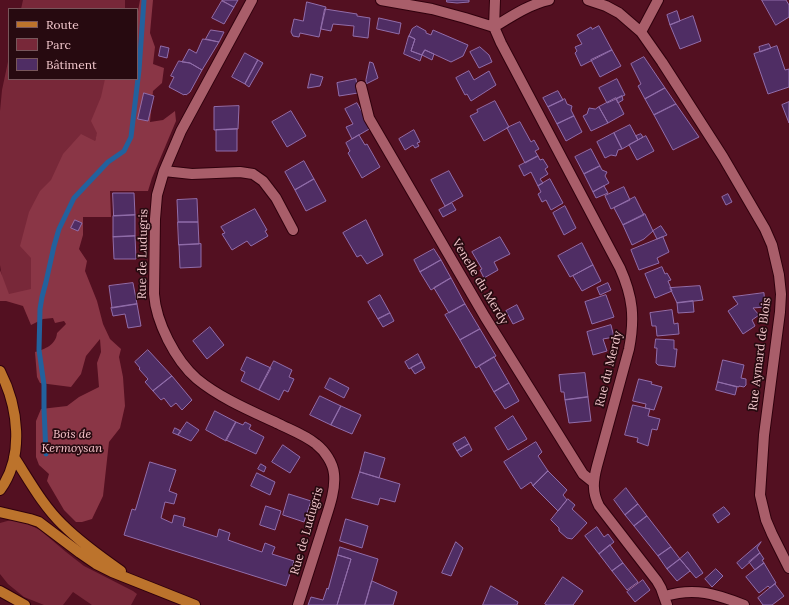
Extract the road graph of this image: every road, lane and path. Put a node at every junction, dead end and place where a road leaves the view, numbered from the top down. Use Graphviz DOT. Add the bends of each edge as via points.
graph roads {
  1 [pos="252,0"];
  2 [pos="381,0"];
  3 [pos="495,0"];
  4 [pos="549,0"];
  5 [pos="588,0"];
  6 [pos="658,0"];
  7 [pos="494,27"];
  8 [pos="641,32"];
  9 [pos="361,86"];
  10 [pos="164,171"];
  11 [pos="294,230"];
  12 [pos="0,371"];
  13 [pos="14,457"];
  14 [pos="593,482"];
  15 [pos="0,490"];
  16 [pos="0,512"];
  17 [pos="789,568"];
  18 [pos="138,581"];
  19 [pos="0,591"];
  20 [pos="666,600"];
  21 [pos="25,605"];
  22 [pos="195,605"];
  23 [pos="298,605"];
  24 [pos="744,605"];
  1 -- 10 [label="street, Rue de Ludugris" via="180,131"];
  2 -- 7 [label="street" via="432,9"];
  3 -- 7 [label="street, Rue du Merdy"];
  4 -- 7 [label="street" via="527,7"];
  5 -- 8 [label="street, Rue Aymard de Blois" via="619,13"];
  6 -- 8 [label="street"];
  7 -- 14 [label="street, Rue du Merdy" via="628,285 633,320 629,350"];
  8 -- 17 [label="street, Rue Aymard de Blois" via="727,163 765,229 776,258 781,294 780,312 764,435 760,495 766,520"];
  9 -- 14 [label="street, Venelle du Merdy" via="369,118 485,317 583,474"];
  10 -- 11 [label="street" via="192,174 253,174 263,180"];
  10 -- 23 [label="street, Rue de Ludugris" via="157,195 155,218 154,294 157,315 169,342 198,380 252,412 307,437 325,453 334,473 331,498"];
  12 -- 13 [label="main road" via="7,384 15,413"];
  13 -- 15 [label="main road" via="10,472"];
  13 -- 18 [label="main road" via="40,497 62,524 100,556"];
  14 -- 20 [label="street, Rue du Merdy" via="599,506 657,581"];
  16 -- 18 [label="main road" via="39,522 96,564"];
  18 -- 22 [label="main road"];
  19 -- 21 [label="main road"];
  20 -- 24 [label="street" via="683,591 701,592 723,596"];
}
